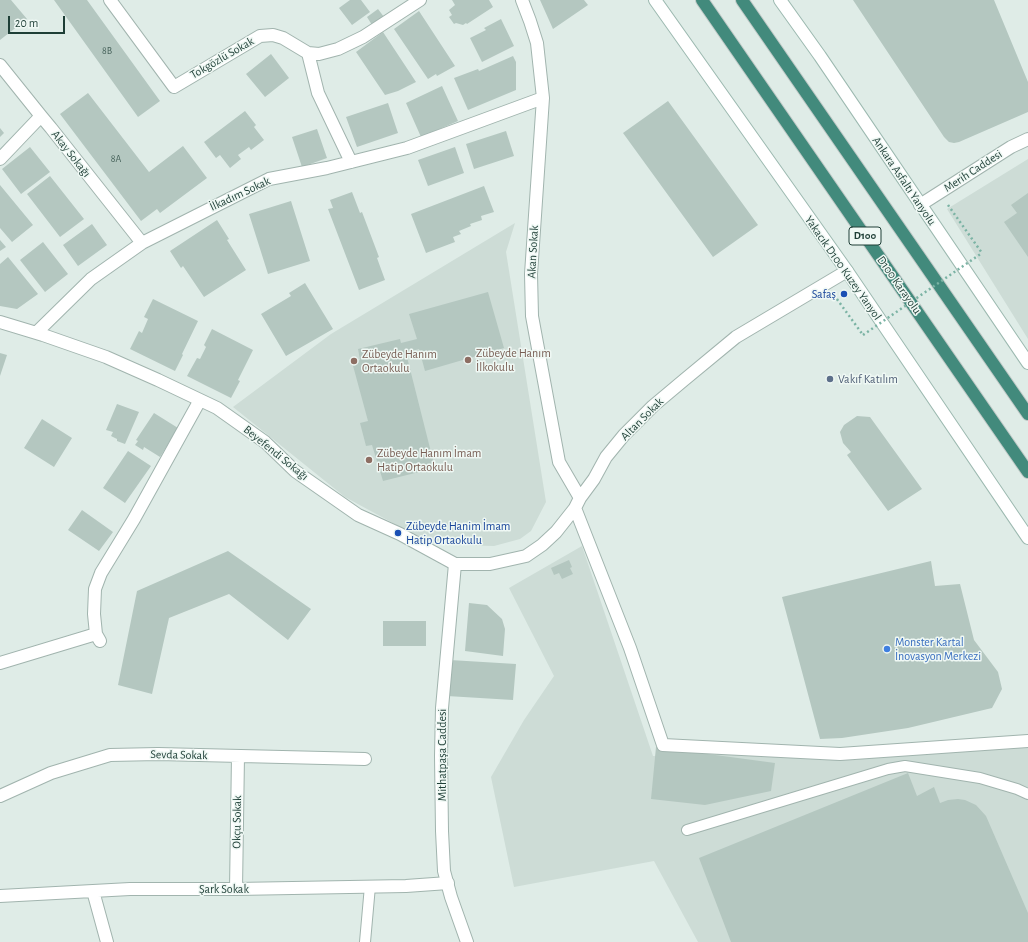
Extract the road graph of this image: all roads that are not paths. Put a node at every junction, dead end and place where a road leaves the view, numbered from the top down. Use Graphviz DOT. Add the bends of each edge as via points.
graph roads {
  1 [pos="110,0"];
  2 [pos="420,0"];
  3 [pos="522,0"];
  4 [pos="655,0"];
  5 [pos="702,0"];
  6 [pos="742,0"];
  7 [pos="780,0"];
  8 [pos="308,54"];
  9 [pos="0,65"];
  10 [pos="543,98"];
  11 [pos="40,116"];
  12 [pos="1028,139"];
  13 [pos="0,159"];
  14 [pos="351,162"];
  15 [pos="920,205"];
  16 [pos="142,242"];
  17 [pos="847,272"];
  18 [pos="0,322"];
  19 [pos="37,332"];
  20 [pos="1028,363"];
  21 [pos="200,400"];
  22 [pos="1028,414"];
  23 [pos="1028,472"];
  24 [pos="578,503"];
  25 [pos="1028,538"];
  26 [pos="455,564"];
  27 [pos="0,663"];
  28 [pos="1028,741"];
  29 [pos="238,756"];
  30 [pos="365,759"];
  31 [pos="1028,794"];
  32 [pos="0,796"];
  33 [pos="687,830"];
  34 [pos="448,883"];
  35 [pos="370,886"];
  36 [pos="236,889"];
  37 [pos="93,891"];
  38 [pos="0,896"];
  39 [pos="107,942"];
  40 [pos="365,942"];
  41 [pos="467,942"];
  1 -- 8 [label="street, Tokgözlü Sokak" via="174,87 260,36 273,35 283,38"];
  2 -- 8 [label="street" via="363,37 338,49"];
  3 -- 10 [label="street, Akan Sokak" via="536,43"];
  4 -- 17 [label="street, Yakacık D100 Kuzey Yanyol"];
  5 -- 23 [label="highway, D100 Karayolu / D100"];
  6 -- 22 [label="highway, D100"];
  7 -- 15 [label="street, Ankara Asfaltı Yanyolu"];
  8 -- 14 [label="street" via="318,93"];
  9 -- 11 [label="street, Akay Sokağı"];
  10 -- 14 [label="street, İlkadım Sokak" via="407,148"];
  10 -- 24 [label="street, Akan Sokak" via="531,274 532,316 559,462"];
  11 -- 13 [label="street"];
  11 -- 16 [label="street, Akay Sokağı"];
  12 -- 15 [label="street, Merih Caddesi" via="1010,146"];
  14 -- 16 [label="street, İlkadım Sokak" via="269,179"];
  15 -- 20 [label="street, Ankara Asfaltı Yanyolu"];
  16 -- 19 [label="street, İlkadım Sokak" via="91,279"];
  17 -- 24 [label="street, Altan Sokak" via="736,337 653,406 606,457"];
  17 -- 25 [label="street, Yakacık D100 Kuzey Yanyol"];
  18 -- 19 [label="street, Beyefendi Sokağı"];
  19 -- 21 [label="street, Beyefendi Sokağı" via="106,357"];
  21 -- 26 [label="street, Beyefendi Sokağı" via="217,408 265,442 295,470 358,515"];
  21 -- 27 [label="street" via="101,573 95,589 94,614 98,638"];
  24 -- 26 [label="street, Altan Sokak" via="556,532 526,556 490,564"];
  24 -- 28 [label="street, Akan Sokak" via="662,745 840,754"];
  26 -- 34 [label="street, Mithatpaşa Caddesi" via="442,708 442,831 444,871"];
  29 -- 30 [label="street, Sevda Sokak"];
  29 -- 32 [label="street, Sevda Sokak" via="110,755 51,773"];
  29 -- 36 [label="street, Okçu Sokak"];
  31 -- 33 [label="lane" via="980,778 905,766"];
  34 -- 35 [label="street, Şark Sokak"];
  34 -- 41 [label="street, Mithatpaşa Caddesi"];
  35 -- 36 [label="street, Şark Sokak"];
  35 -- 40 [label="lane"];
  36 -- 37 [label="street, Şark Sokak"];
  37 -- 38 [label="street, Şark Sokak"];
  37 -- 39 [label="street"];
}
